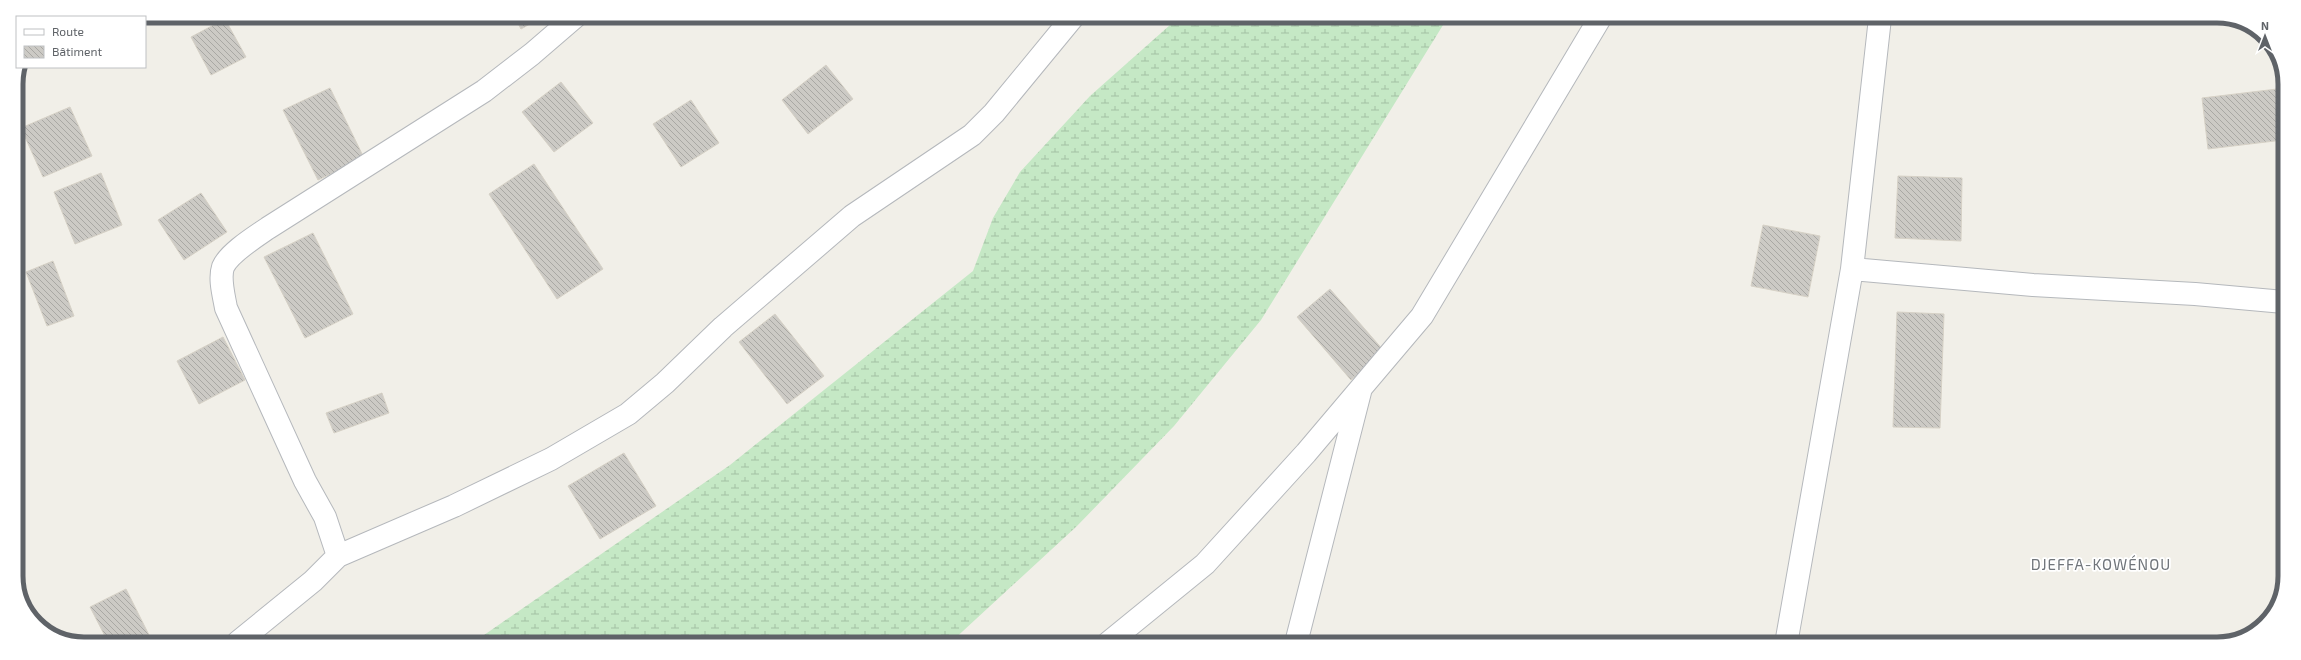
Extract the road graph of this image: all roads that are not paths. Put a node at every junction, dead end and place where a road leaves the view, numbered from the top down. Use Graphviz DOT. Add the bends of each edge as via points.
graph roads {
  1 [pos="566,23"];
  2 [pos="1067,23"];
  3 [pos="1597,23"];
  4 [pos="1879,23"];
  5 [pos="1852,269"];
  6 [pos="2278,301"];
  7 [pos="1361,387"];
  8 [pos="338,556"];
  9 [pos="244,637"];
  10 [pos="1115,637"];
  11 [pos="1298,637"];
  12 [pos="1787,637"];
  1 -- 8 [label="street" via="532,54 484,91 268,228 238,250 223,267 222,287 226,308 305,481 325,517"];
  2 -- 8 [label="street" via="994,113 972,136 852,216 723,327 628,414 551,459 454,506"];
  3 -- 7 [label="street" via="1422,316"];
  4 -- 5 [label="street"];
  5 -- 6 [label="street" via="2033,285"];
  5 -- 12 [label="street"];
  7 -- 10 [label="street" via="1306,453 1205,564"];
  7 -- 11 [label="street"];
  8 -- 9 [label="street" via="313,581"];
}
